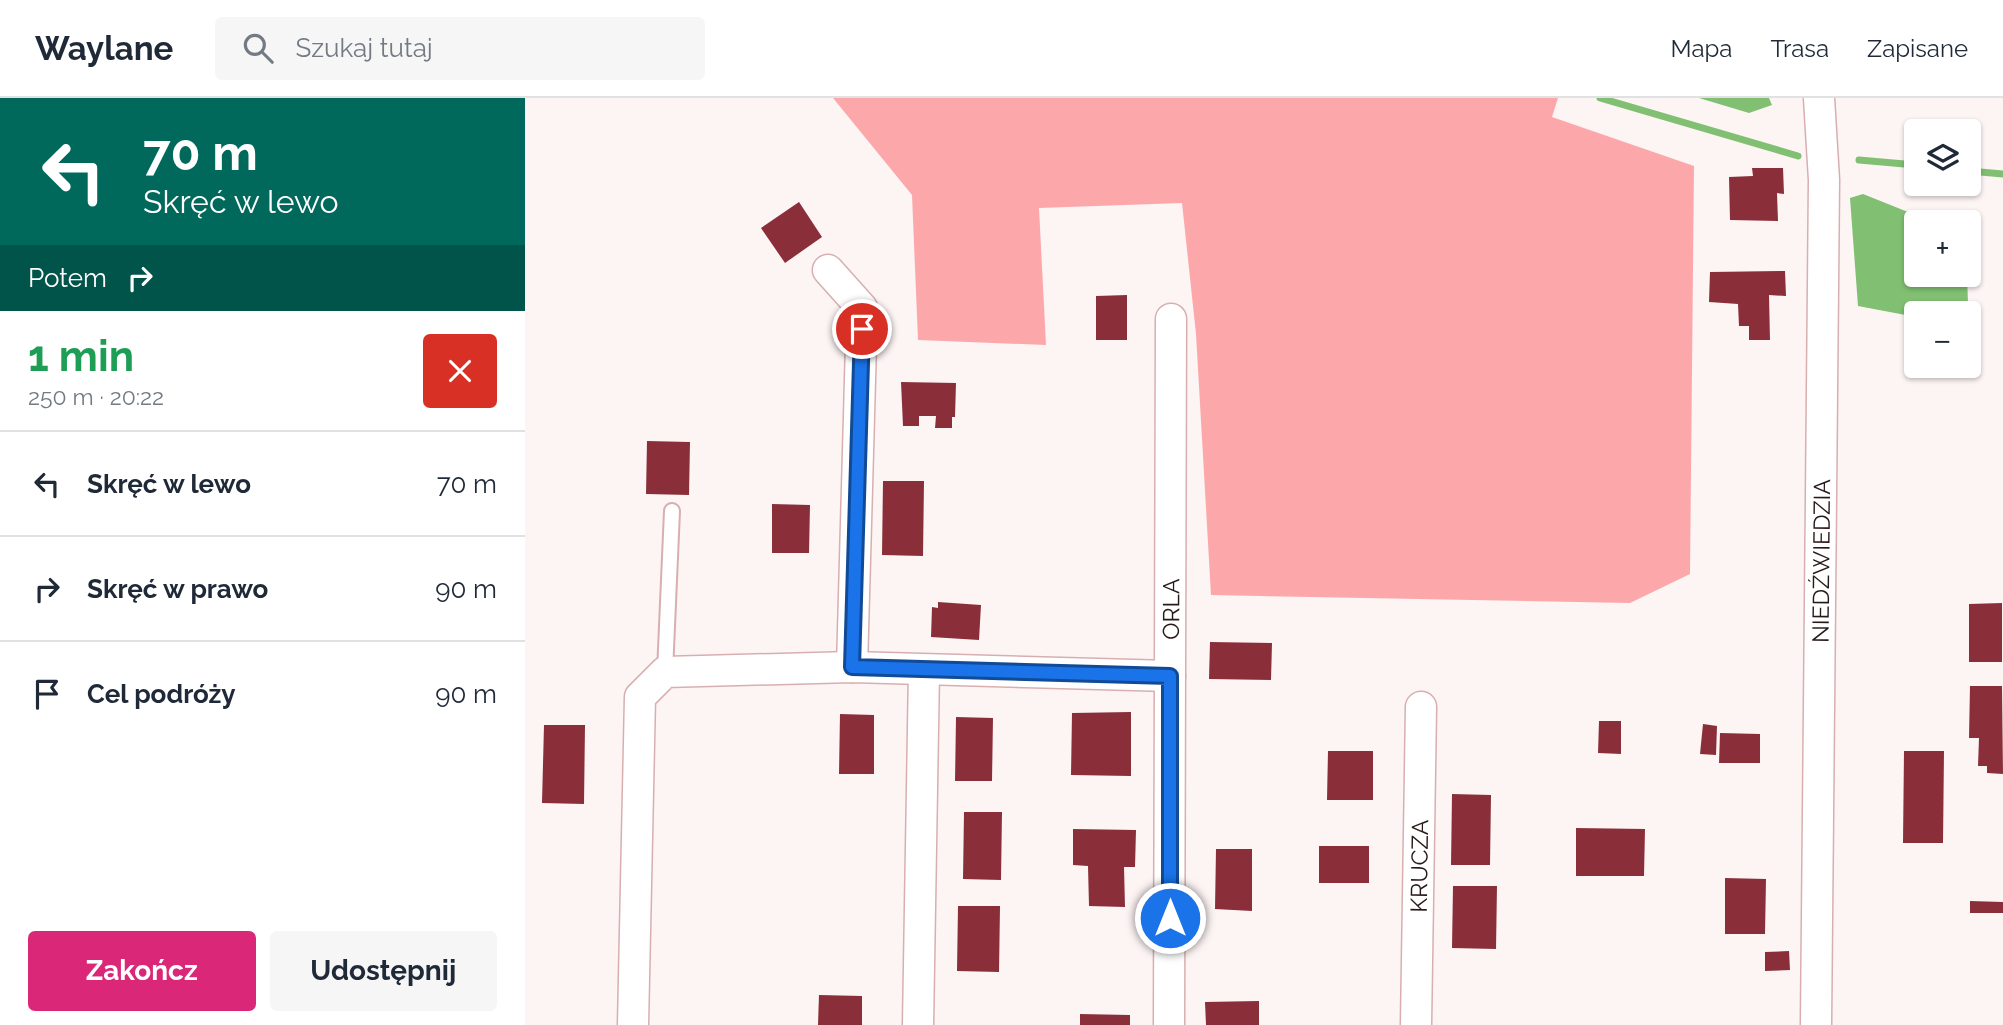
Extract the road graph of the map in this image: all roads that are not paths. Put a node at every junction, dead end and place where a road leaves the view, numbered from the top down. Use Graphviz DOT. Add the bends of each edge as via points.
graph roads {
  1 [pos="1819,98"];
  2 [pos="828,270"];
  3 [pos="1171,319"];
  4 [pos="672,511"];
  5 [pos="852,667"];
  6 [pos="923,670"];
  7 [pos="665,672"];
  8 [pos="1170,676"];
  9 [pos="1421,707"];
  10 [pos="633,1025"];
  11 [pos="918,1025"];
  12 [pos="1169,1025"];
  13 [pos="1416,1025"];
  14 [pos="1816,1025"];
  1 -- 14 [label="street, NIEDŹWIEDZIA" via="1824,180"];
  2 -- 5 [label="street" via="863,308"];
  3 -- 8 [label="street, ORLA"];
  4 -- 7 [label="lane"];
  5 -- 6 [label="street"];
  5 -- 7 [label="street"];
  6 -- 8 [label="street"];
  6 -- 11 [label="street"];
  7 -- 10 [label="street" via="640,696"];
  8 -- 12 [label="street, ORLA"];
  9 -- 13 [label="street, KRUCZA"];
}
